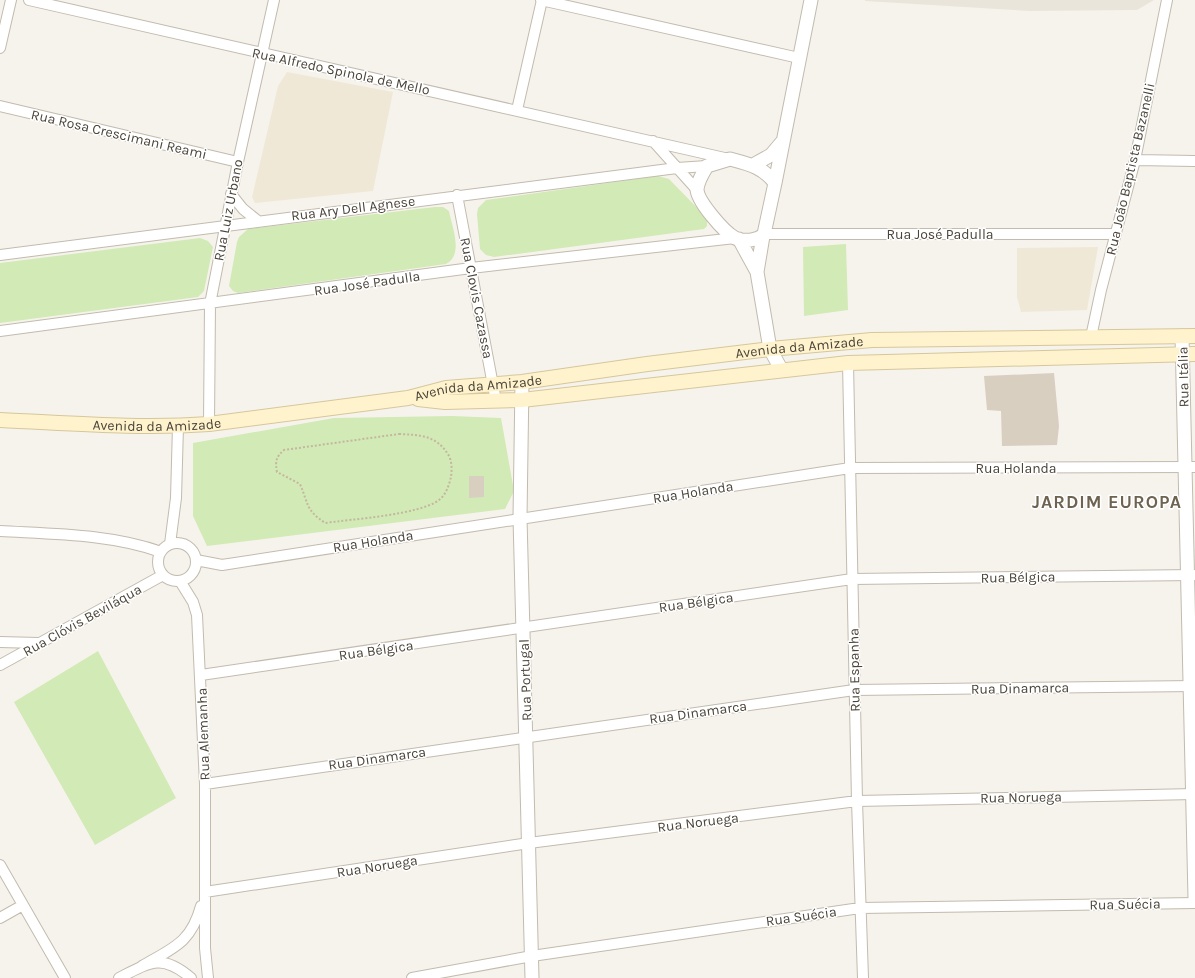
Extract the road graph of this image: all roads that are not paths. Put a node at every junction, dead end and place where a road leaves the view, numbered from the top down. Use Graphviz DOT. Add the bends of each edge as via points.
graph roads {
  1 [pos="11,0"];
  2 [pos="29,0"];
  3 [pos="274,0"];
  4 [pos="542,0"];
  5 [pos="811,0"];
  6 [pos="1167,0"];
  7 [pos="0,48"];
  8 [pos="262,54"];
  9 [pos="799,58"];
  10 [pos="0,106"];
  11 [pos="517,110"];
  12 [pos="653,141"];
  13 [pos="782,142"];
  14 [pos="730,160"];
  15 [pos="1135,160"];
  16 [pos="1195,161"];
  17 [pos="238,162"];
  18 [pos="753,164"];
  19 [pos="707,166"];
  20 [pos="677,168"];
  21 [pos="775,183"];
  22 [pos="697,190"];
  23 [pos="231,194"];
  24 [pos="457,195"];
  25 [pos="258,220"];
  26 [pos="225,226"];
  27 [pos="1116,234"];
  28 [pos="764,235"];
  29 [pos="737,239"];
  30 [pos="0,255"];
  31 [pos="471,268"];
  32 [pos="757,272"];
  33 [pos="210,304"];
  34 [pos="0,331"];
  35 [pos="1188,336"];
  36 [pos="1091,337"];
  37 [pos="872,340"];
  38 [pos="770,349"];
  39 [pos="1189,354"];
  40 [pos="848,363"];
  41 [pos="782,369"];
  42 [pos="522,382"];
  43 [pos="494,384"];
  44 [pos="408,398"];
  45 [pos="522,400"];
  46 [pos="496,401"];
  47 [pos="0,420"];
  48 [pos="209,424"];
  49 [pos="178,426"];
  50 [pos="1190,467"];
  51 [pos="850,468"];
  52 [pos="520,518"];
  53 [pos="0,531"];
  54 [pos="170,544"];
  55 [pos="161,552"];
  56 [pos="196,560"];
  57 [pos="163,575"];
  58 [pos="1191,575"];
  59 [pos="852,579"];
  60 [pos="180,581"];
  61 [pos="523,628"];
  62 [pos="0,642"];
  63 [pos="38,643"];
  64 [pos="0,665"];
  65 [pos="201,676"];
  66 [pos="1192,686"];
  67 [pos="854,690"];
  68 [pos="527,736"];
  69 [pos="205,784"];
  70 [pos="1193,794"];
  71 [pos="857,801"];
  72 [pos="529,843"];
  73 [pos="0,865"];
  74 [pos="205,892"];
  75 [pos="1195,898"];
  76 [pos="1195,903"];
  77 [pos="23,905"];
  78 [pos="860,908"];
  79 [pos="0,918"];
  80 [pos="532,956"];
  81 [pos="142,966"];
  82 [pos="64,978"];
  83 [pos="119,978"];
  84 [pos="191,978"];
  85 [pos="208,978"];
  86 [pos="412,978"];
  87 [pos="532,978"];
  88 [pos="863,978"];
  1 -- 7 [label="street"];
  2 -- 8 [label="street, Rua Alfredo Spinola de Mello"];
  3 -- 8 [label="street, Rua Luiz Urbano"];
  4 -- 9 [label="street"];
  4 -- 11 [label="street"];
  5 -- 9 [label="street"];
  6 -- 15 [label="street, Rua João Baptista Bazanelli"];
  8 -- 11 [label="street, Rua Alfredo Spinola de Mello"];
  8 -- 17 [label="street, Rua Luiz Urbano"];
  9 -- 13 [label="street"];
  10 -- 17 [label="street, Rua Rosa Crescimani Reami"];
  11 -- 12 [label="street, Rua Alfredo Spinola de Mello"];
  12 -- 14 [label="street, Rua Alfredo Spinola de Mello"];
  12 -- 20 [label="street"];
  13 -- 18 [label="street" via="772,155"];
  13 -- 21 [label="street"];
  14 -- 18 [label="street"];
  14 -- 19 [label="street"];
  15 -- 16 [label="street"];
  15 -- 27 [label="street, Rua João Baptista Bazanelli"];
  17 -- 23 [label="street, Rua Luiz Urbano"];
  18 -- 21 [label="street"];
  19 -- 20 [label="street, Rua Ary Dell Agnese"];
  19 -- 22 [label="street"];
  20 -- 22 [label="street"];
  20 -- 24 [label="street, Rua Ary Dell Agnese"];
  21 -- 28 [label="street"];
  22 -- 29 [label="street" via="704,204"];
  23 -- 25 [label="street" via="243,209"];
  23 -- 26 [label="street, Rua Luiz Urbano"];
  24 -- 25 [label="street, Rua Ary Dell Agnese"];
  24 -- 31 [label="street, Rua Clovis Cazassa"];
  25 -- 26 [label="street, Rua Ary Dell Agnese"];
  26 -- 30 [label="street, Rua Ary Dell Agnese"];
  26 -- 33 [label="street, Rua Luiz Urbano"];
  27 -- 28 [label="street, Rua José Padulla"];
  27 -- 36 [label="street, Rua João Baptista Bazanelli"];
  28 -- 29 [label="street" via="749,240"];
  28 -- 32 [label="street"];
  29 -- 31 [label="street, Rua José Padulla"];
  29 -- 32 [label="street"];
  31 -- 33 [label="street, Rua José Padulla"];
  31 -- 43 [label="street, Rua Clovis Cazassa"];
  32 -- 38 [label="street"];
  33 -- 34 [label="street, Rua José Padulla"];
  33 -- 48 [label="street, Rua Luiz Urbano"];
  35 -- 36 [label="main road, Avenida da Amizade"];
  35 -- 39 [label="street, Rua Itália"];
  36 -- 37 [label="main road, Avenida da Amizade"];
  37 -- 38 [label="main road, Avenida da Amizade"];
  37 -- 40 [label="main road" via="850,350"];
  38 -- 41 [label="street"];
  38 -- 42 [label="main road, Avenida da Amizade"];
  39 -- 40 [label="main road, Avenida da Amizade"];
  39 -- 50 [label="street, Rua Itália"];
  40 -- 41 [label="main road, Avenida da Amizade"];
  40 -- 51 [label="street, Rua Espanha"];
  41 -- 45 [label="main road, Avenida da Amizade"];
  42 -- 43 [label="main road, Avenida da Amizade"];
  42 -- 45 [label="street, Rua Portugal"];
  43 -- 44 [label="main road, Avenida da Amizade" via="446,388"];
  43 -- 46 [label="street, Rua Clovis Cazassa"];
  44 -- 46 [label="main road, Avenida da Amizade" via="445,402"];
  44 -- 48 [label="main road, Avenida da Amizade"];
  45 -- 46 [label="main road, Avenida da Amizade"];
  45 -- 52 [label="street, Rua Portugal"];
  47 -- 49 [label="main road, Avenida da Amizade" via="118,426"];
  48 -- 49 [label="main road, Avenida da Amizade"];
  49 -- 54 [label="street" via="176,498"];
  50 -- 51 [label="street, Rua Holanda"];
  50 -- 58 [label="street, Rua Itália"];
  51 -- 52 [label="street, Rua Holanda"];
  51 -- 59 [label="street, Rua Espanha"];
  52 -- 56 [label="street, Rua Holanda" via="222,565"];
  52 -- 61 [label="street, Rua Portugal"];
  53 -- 55 [label="street" via="124,542"];
  54 -- 55 [label="street"];
  54 -- 56 [label="street" via="177,542 190,547"];
  55 -- 57 [label="street" via="158,564"];
  56 -- 60 [label="street" via="196,566 190,576"];
  57 -- 60 [label="street"];
  57 -- 63 [label="street, Rua Clóvis Beviláqua"];
  58 -- 59 [label="street, Rua Bélgica"];
  58 -- 66 [label="street, Rua Itália"];
  59 -- 61 [label="street, Rua Bélgica"];
  59 -- 67 [label="street, Rua Espanha"];
  60 -- 65 [label="street, Rua Alemanha" via="190,596 197,615"];
  61 -- 65 [label="street, Rua Bélgica"];
  61 -- 68 [label="street, Rua Portugal"];
  62 -- 63 [label="street"];
  63 -- 64 [label="street, Rua Clóvis Beviláqua"];
  65 -- 69 [label="street, Rua Alemanha"];
  66 -- 67 [label="street, Rua Dinamarca"];
  66 -- 70 [label="street, Rua Itália"];
  67 -- 68 [label="street, Rua Dinamarca"];
  67 -- 71 [label="street, Rua Espanha"];
  68 -- 69 [label="street, Rua Dinamarca"];
  68 -- 72 [label="street, Rua Portugal"];
  69 -- 74 [label="street, Rua Alemanha"];
  70 -- 71 [label="street, Rua Noruega"];
  70 -- 75 [label="street, Rua Itália"];
  71 -- 72 [label="street, Rua Noruega"];
  71 -- 78 [label="street, Rua Espanha"];
  72 -- 74 [label="street, Rua Noruega"];
  72 -- 80 [label="street, Rua Portugal"];
  73 -- 77 [label="street"];
  74 -- 81 [label="street, Rua Alemanha" via="198,917 187,936 177,946"];
  74 -- 85 [label="street, Rua Alemanha" via="204,948"];
  76 -- 78 [label="street, Rua Suécia"];
  77 -- 79 [label="street"];
  77 -- 82 [label="street"];
  78 -- 80 [label="street, Rua Suécia"];
  78 -- 88 [label="street, Rua Espanha"];
  80 -- 86 [label="street, Rua Suécia"];
  80 -- 87 [label="street, Rua Portugal"];
  81 -- 83 [label="street, Rua Alemanha"];
  81 -- 84 [label="street" via="168,962"];
}
